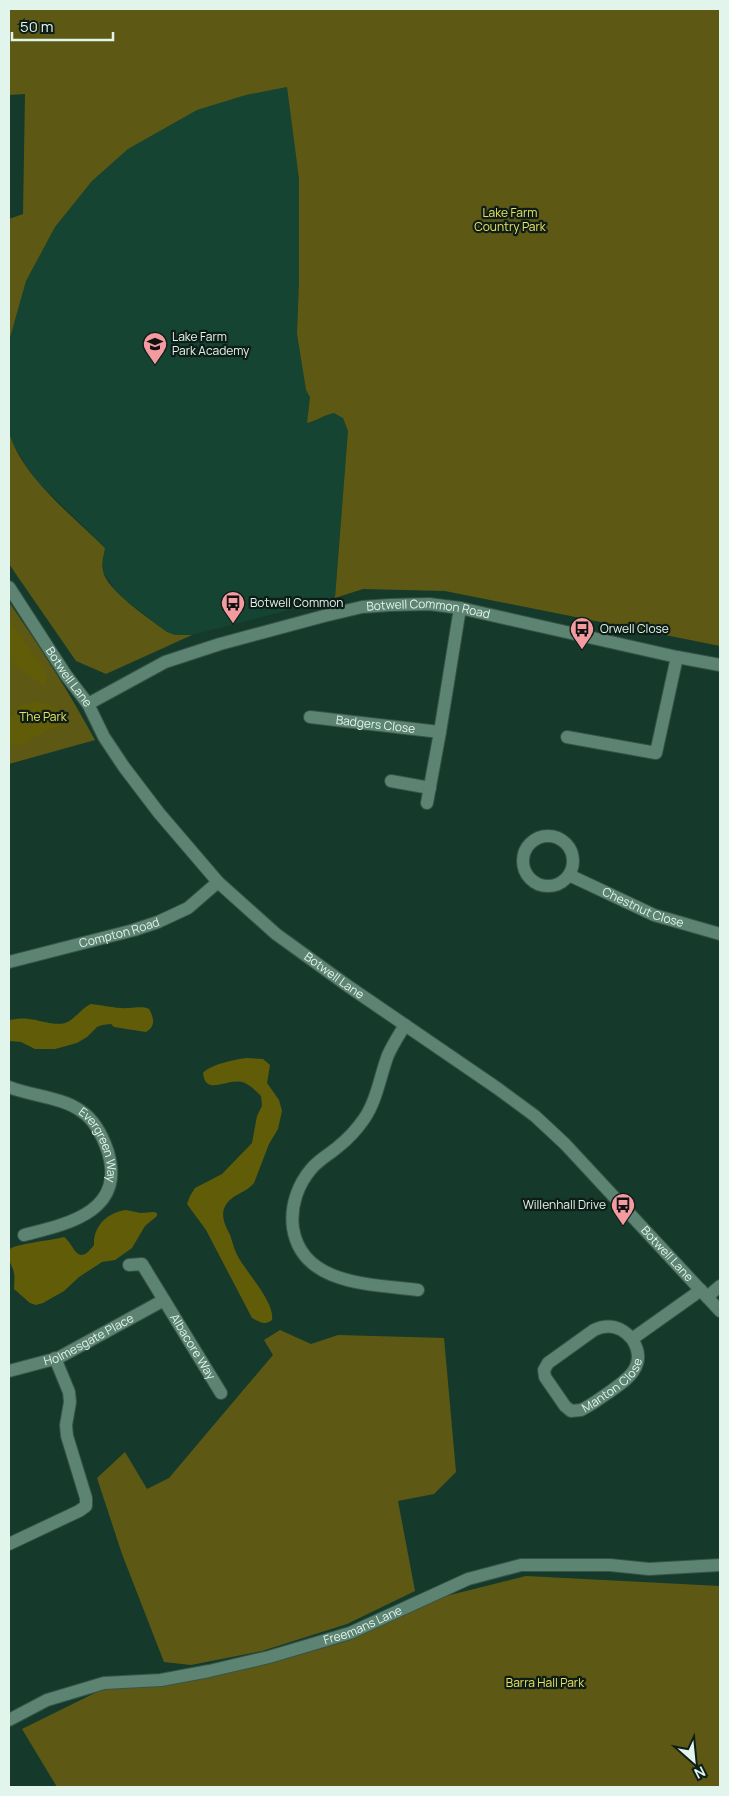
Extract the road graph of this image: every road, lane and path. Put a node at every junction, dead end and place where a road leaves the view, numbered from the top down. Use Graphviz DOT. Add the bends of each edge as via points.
graph roads {
  1 [pos="9,587"];
  2 [pos="460,608"];
  3 [pos="677,657"];
  4 [pos="720,665"];
  5 [pos="88,704"];
  6 [pos="310,717"];
  7 [pos="440,732"];
  8 [pos="567,737"];
  9 [pos="392,781"];
  10 [pos="430,788"];
  11 [pos="427,803"];
  12 [pos="569,875"];
  13 [pos="218,882"];
  14 [pos="720,934"];
  15 [pos="9,962"];
  16 [pos="405,1025"];
  17 [pos="9,1087"];
  18 [pos="24,1235"];
  19 [pos="129,1265"];
  20 [pos="720,1286"];
  21 [pos="418,1290"];
  22 [pos="704,1294"];
  23 [pos="164,1300"];
  24 [pos="720,1311"];
  25 [pos="632,1339"];
  26 [pos="54,1358"];
  27 [pos="9,1371"];
  28 [pos="221,1393"];
  29 [pos="9,1544"];
  30 [pos="720,1565"];
  31 [pos="9,1720"];
  1 -- 5 [label="street, Botwell Lane"];
  2 -- 3 [label="street, Botwell Common Road"];
  2 -- 5 [label="street, Botwell Common Road" via="407,604 362,607 324,616 165,662"];
  2 -- 7 [label="street"];
  3 -- 4 [label="street, Botwell Common Road"];
  3 -- 8 [label="street" via="656,753"];
  5 -- 13 [label="street, Botwell Lane" via="124,767"];
  6 -- 7 [label="street, Badgers Close"];
  7 -- 10 [label="street"];
  9 -- 10 [label="street"];
  10 -- 11 [label="street"];
  12 -- 14 [label="street, Chestnut Close" via="647,912"];
  13 -- 15 [label="street, Compton Road" via="188,908 158,922"];
  13 -- 16 [label="street, Botwell Lane" via="276,934"];
  16 -- 21 [label="street" via="388,1054 366,1116 348,1138 320,1160 306,1177 293,1207 292,1223 303,1254 327,1273 341,1279"];
  16 -- 22 [label="street, Botwell Lane" via="535,1116"];
  17 -- 18 [label="street, Evergreen Way" via="68,1104 85,1113 100,1134 111,1166 106,1193 89,1213 71,1223"];
  19 -- 23 [label="street, Albacore Way" via="142,1264"];
  20 -- 22 [label="street, Manton Close"];
  22 -- 24 [label="street, Botwell Lane"];
  22 -- 25 [label="street, Manton Close"];
  23 -- 26 [label="street, Holmesgate Place"];
  23 -- 28 [label="street, Albacore Way"];
  25 -- 25 [label="street, Manton Close" via="638,1350 638,1359 628,1378 585,1408 574,1412 568,1409 545,1376 548,1363 602,1327 620,1328"];
  26 -- 27 [label="street, Holmesgate Place"];
  26 -- 29 [label="street" via="69,1392 67,1436 86,1506"];
  30 -- 31 [label="street, Freemans Lane" via="649,1569 610,1565 521,1565 468,1579 350,1633 209,1671 161,1680 104,1683 46,1700"];
}
